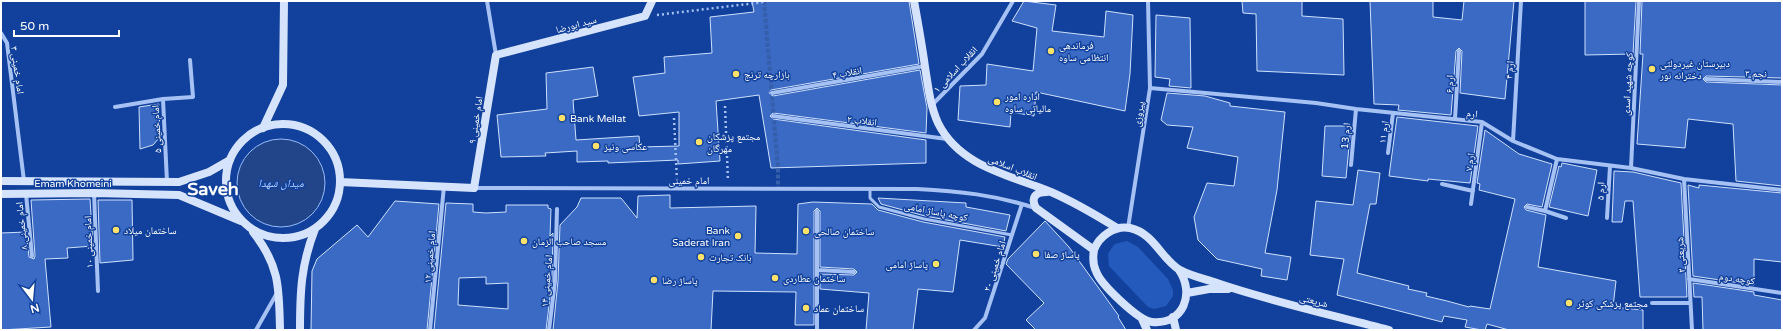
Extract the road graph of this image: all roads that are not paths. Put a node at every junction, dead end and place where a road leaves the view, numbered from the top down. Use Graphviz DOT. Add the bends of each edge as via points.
graph roads {
  1 [pos="284,1"];
  2 [pos="487,1"];
  3 [pos="652,1"];
  4 [pos="914,1"];
  5 [pos="1013,1"];
  6 [pos="1148,1"];
  7 [pos="1521,1"];
  8 [pos="1639,1"];
  9 [pos="1,33"];
  10 [pos="1459,50"];
  11 [pos="496,55"];
  12 [pos="190,60"];
  13 [pos="925,66"];
  14 [pos="1706,79"];
  15 [pos="1782,82"];
  16 [pos="1150,88"];
  17 [pos="772,93"];
  18 [pos="163,100"];
  19 [pos="932,106"];
  20 [pos="115,107"];
  21 [pos="1356,109"];
  22 [pos="1393,113"];
  23 [pos="773,116"];
  24 [pos="1455,119"];
  25 [pos="1482,122"];
  26 [pos="263,128"];
  27 [pos="948,139"];
  28 [pos="1513,140"];
  29 [pos="1388,153"];
  30 [pos="1557,159"];
  31 [pos="230,160"];
  32 [pos="1351,165"];
  33 [pos="1610,166"];
  34 [pos="1631,168"];
  35 [pos="1684,179"];
  36 [pos="1,181"];
  37 [pos="24,181"];
  38 [pos="167,182"];
  39 [pos="340,182"];
  40 [pos="1442,184"];
  41 [pos="444,186"];
  42 [pos="474,188"];
  43 [pos="870,189"];
  44 [pos="1782,190"];
  45 [pos="1473,191"];
  46 [pos="94,192"];
  47 [pos="1050,192"];
  48 [pos="1,194"];
  49 [pos="26,194"];
  50 [pos="1022,204"];
  51 [pos="1471,204"];
  52 [pos="1527,207"];
  53 [pos="1036,208"];
  54 [pos="557,209"];
  55 [pos="818,211"];
  56 [pos="1545,211"];
  57 [pos="1566,218"];
  58 [pos="1607,218"];
  59 [pos="242,222"];
  60 [pos="316,228"];
  61 [pos="1117,228"];
  62 [pos="1128,228"];
  63 [pos="251,229"];
  64 [pos="1012,235"];
  65 [pos="1094,250"];
  66 [pos="32,256"];
  67 [pos="818,270"];
  68 [pos="1179,270"];
  69 [pos="854,272"];
  70 [pos="1689,280"];
  71 [pos="279,289"];
  72 [pos="1235,289"];
  73 [pos="98,291"];
  74 [pos="1187,293"];
  75 [pos="1782,293"];
  76 [pos="1652,303"];
  77 [pos="1690,303"];
  78 [pos="1173,317"];
  79 [pos="1142,319"];
  80 [pos="256,330"];
  81 [pos="280,330"];
  82 [pos="300,330"];
  83 [pos="430,330"];
  84 [pos="549,330"];
  85 [pos="817,330"];
  86 [pos="974,330"];
  87 [pos="1147,330"];
  88 [pos="1176,330"];
  89 [pos="1389,330"];
  90 [pos="1692,330"];
  1 -- 26 [label="main road" via="283,85"];
  2 -- 11 [label="street"];
  3 -- 11 [label="main road, سید ابورضا" via="646,16"];
  4 -- 13 [label="main road, انقلاب اسلامی"];
  5 -- 19 [label="street, انقلاب اسلامی ۱" via="982,54"];
  6 -- 16 [label="street, پیروزی"];
  7 -- 28 [label="street, ارم ۴"];
  8 -- 34 [label="street, کوچه شهید اسدی"];
  9 -- 37 [label="street, امام خمینی ۳" via="7,43"];
  10 -- 24 [label="street, ارم ۶"];
  11 -- 42 [label="main road, امام خمینی ۹"];
  12 -- 18 [label="street" via="192,97"];
  13 -- 17 [label="street, انقلاب ۴"];
  13 -- 19 [label="main road, انقلاب اسلامی"];
  14 -- 15 [label="street, نجم ۳"];
  16 -- 21 [label="street, ارم" via="1316,102"];
  16 -- 62 [label="street, پیروزی"];
  18 -- 20 [label="street, امام خمینی ۵"];
  18 -- 38 [label="street, امام خمینی ۵"];
  19 -- 27 [label="main road, انقلاب اسلامی" via="938,123"];
  21 -- 22 [label="street, ارم"];
  21 -- 32 [label="street, ارم 13"];
  22 -- 24 [label="street, ارم"];
  22 -- 29 [label="street, ارم ۱۱"];
  23 -- 27 [label="street, انقلاب ۲"];
  24 -- 25 [label="street, ارم"];
  25 -- 28 [label="street, ارم"];
  25 -- 45 [label="street, ارم ۷"];
  26 -- 31 [label="main road" via="243,141"];
  26 -- 39 [label="main road" via="290,125 316,134 334,155 339,168"];
  27 -- 47 [label="main road, انقلاب اسلامی" via="959,150 993,171"];
  28 -- 30 [label="street, ارم"];
  30 -- 33 [label="street, ارم"];
  30 -- 56 [label="street"];
  31 -- 38 [label="main road" via="193,179"];
  31 -- 59 [label="main road" via="225,182 227,196"];
  33 -- 34 [label="street, ارم"];
  33 -- 58 [label="street, ارم ۵"];
  34 -- 35 [label="street, ارم"];
  35 -- 44 [label="street, ارم"];
  35 -- 70 [label="street, شریعتی ۲"];
  36 -- 37 [label="main road, Emam Khomeini"];
  37 -- 38 [label="main road"];
  39 -- 41 [label="main road, امام خمینی"];
  39 -- 60 [label="main road" via="335,205"];
  40 -- 45 [label="street"];
  41 -- 42 [label="main road, امام خمینی"];
  41 -- 83 [label="street, امام خمینی ۱۲"];
  42 -- 43 [label="street, امام خمینی"];
  43 -- 50 [label="street, امام خمینی" via="947,190"];
  43 -- 64 [label="lane, کوچه پاساژ امامی" via="870,198 879,207 924,219"];
  45 -- 51 [label="street, ارم ۷"];
  46 -- 49 [label="main road, Emam Khomeini"];
  46 -- 59 [label="main road, Emam Khomeini" via="179,195"];
  46 -- 73 [label="street, امام خمینی ۱۰"];
  47 -- 53 [label="main road" via="1042,192 1033,197"];
  47 -- 61 [label="main road, انقلاب اسلامی" via="1084,207"];
  48 -- 49 [label="main road, Emam Khomeini"];
  49 -- 66 [label="street, امام خمینی ۸"];
  50 -- 53 [label="street, امام خمینی"];
  50 -- 64 [label="street, امام خمینی ۲۰"];
  52 -- 56 [label="street"];
  53 -- 65 [label="main road"];
  54 -- 84 [label="street, امام خمینی ۱۴" via="555,281"];
  55 -- 67 [label="street"];
  56 -- 57 [label="street"];
  59 -- 63 [label="main road"];
  60 -- 63 [label="main road" via="298,237 288,238 269,237"];
  60 -- 82 [label="main road" via="306,252 300,290"];
  61 -- 62 [label="main road"];
  61 -- 65 [label="main road" via="1099,240"];
  62 -- 68 [label="main road" via="1147,236"];
  63 -- 71 [label="main road" via="265,247 275,270"];
  64 -- 86 [label="street, امام خمینی ۲۰" via="985,318"];
  65 -- 79 [label="main road" via="1096,272 1134,314"];
  67 -- 69 [label="street"];
  67 -- 85 [label="street"];
  68 -- 72 [label="main road, شریعتی"];
  68 -- 74 [label="main road" via="1185,278"];
  70 -- 75 [label="street, کوچه دوم"];
  70 -- 77 [label="street, شریعتی ۲"];
  71 -- 80 [label="street"];
  71 -- 81 [label="main road"];
  72 -- 74 [label="main road, شریعتی" via="1209,289"];
  72 -- 89 [label="main road, شریعتی"];
  74 -- 78 [label="main road" via="1186,302"];
  76 -- 77 [label="street"];
  77 -- 90 [label="street, شریعتی ۲"];
  78 -- 79 [label="main road" via="1163,322"];
  78 -- 88 [label="main road"];
  79 -- 87 [label="main road"];
}
